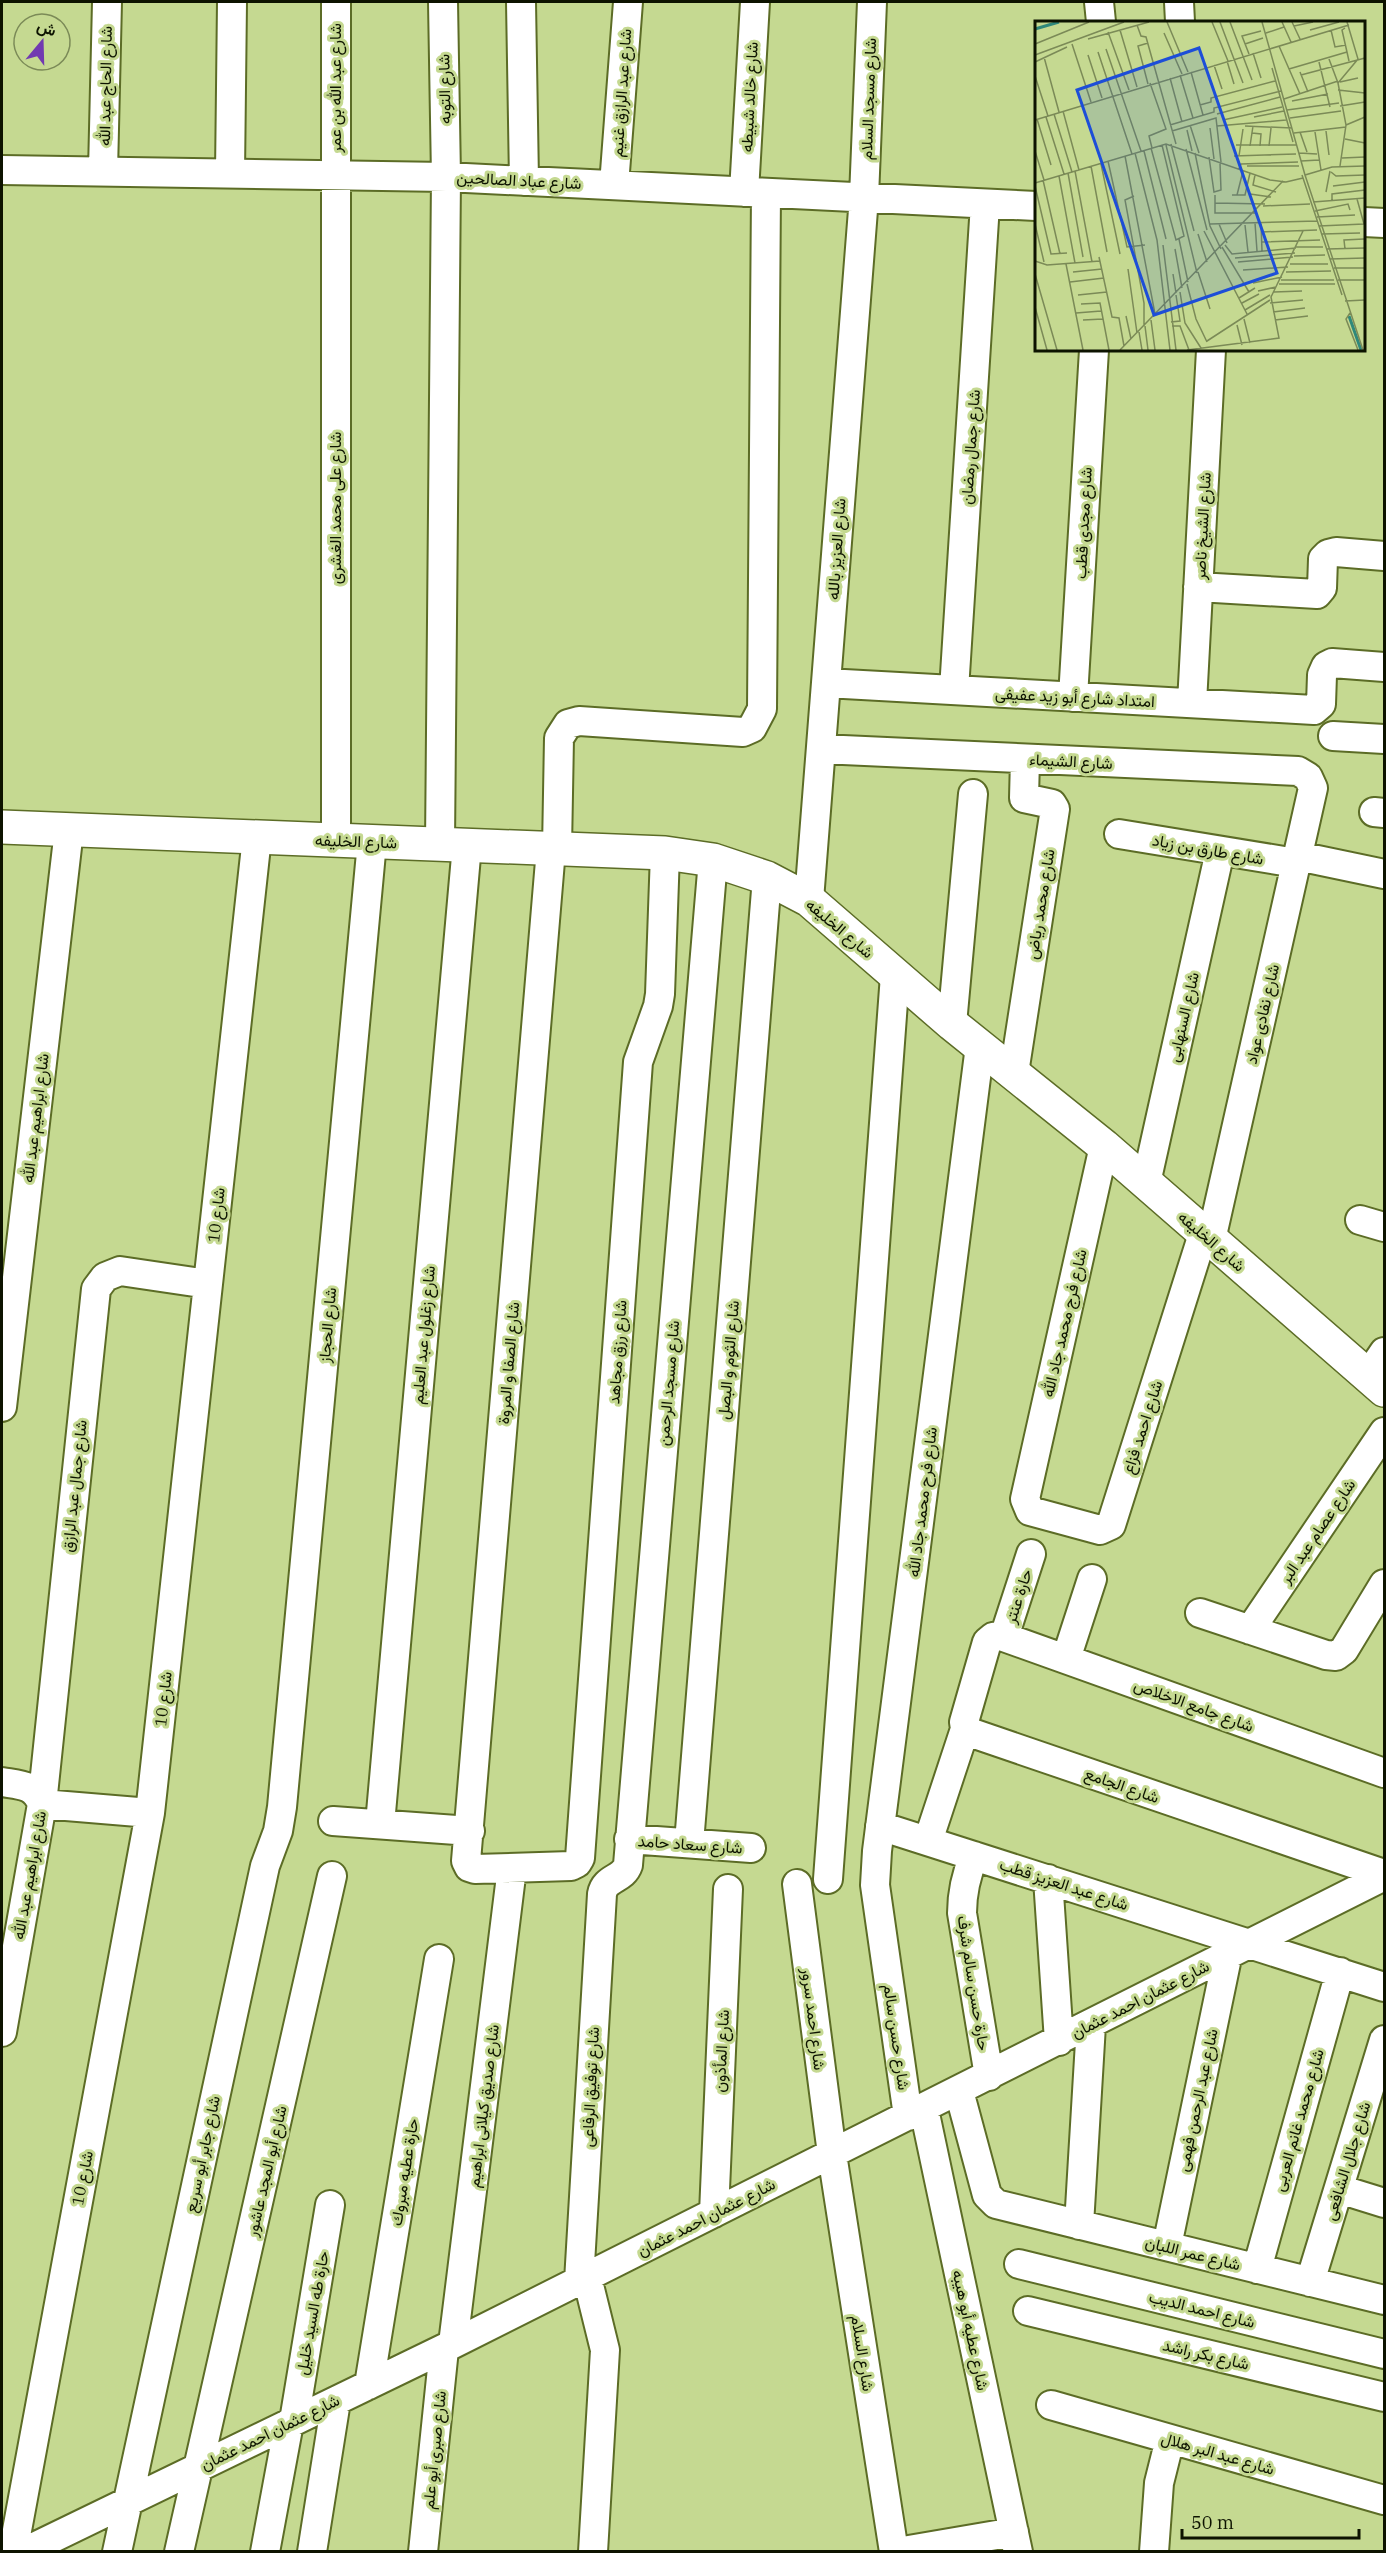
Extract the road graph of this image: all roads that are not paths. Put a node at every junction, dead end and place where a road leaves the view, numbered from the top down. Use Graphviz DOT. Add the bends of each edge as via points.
graph roads {
  1 [pos="107,2"];
  2 [pos="232,2"];
  3 [pos="336,2"];
  4 [pos="443,2"];
  5 [pos="521,2"];
  6 [pos="628,2"];
  7 [pos="755,2"];
  8 [pos="872,2"];
  9 [pos="1099,2"];
  10 [pos="1179,2"];
  11 [pos="1101,21"];
  12 [pos="1180,21"];
  13 [pos="2,170"];
  14 [pos="103,171"];
  15 [pos="230,173"];
  16 [pos="334,175"];
  17 [pos="446,177"];
  18 [pos="524,180"];
  19 [pos="614,185"];
  20 [pos="755,192"];
  21 [pos="864,197"];
  22 [pos="985,204"];
  23 [pos="1035,206"];
  24 [pos="1365,222"];
  25 [pos="1384,223"];
  26 [pos="1094,351"];
  27 [pos="1211,351"];
  28 [pos="1384,556"];
  29 [pos="1198,587"];
  30 [pos="1384,667"];
  31 [pos="826,683"];
  32 [pos="954,690"];
  33 [pos="1073,696"];
  34 [pos="1192,703"];
  35 [pos="1333,736"];
  36 [pos="1384,739"];
  37 [pos="821,749"];
  38 [pos="1025,759"];
  39 [pos="1313,788"];
  40 [pos="973,794"];
  41 [pos="2,827"];
  42 [pos="69,830"];
  43 [pos="1119,834"];
  44 [pos="257,837"];
  45 [pos="336,840"];
  46 [pos="372,842"];
  47 [pos="454,845"];
  48 [pos="554,849"];
  49 [pos="1220,851"];
  50 [pos="665,853"];
  51 [pos="713,860"];
  52 [pos="1297,860"];
  53 [pos="1384,874"];
  54 [pos="767,878"];
  55 [pos="809,900"];
  56 [pos="895,975"];
  57 [pos="952,1024"];
  58 [pos="980,1046"];
  59 [pos="1014,1073"];
  60 [pos="1104,1146"];
  61 [pos="1146,1183"];
  62 [pos="1207,1237"];
  63 [pos="208,1284"];
  64 [pos="1379,1373"];
  65 [pos="2,1407"];
  66 [pos="1384,1431"];
  67 [pos="1025,1499"];
  68 [pos="1031,1554"];
  69 [pos="1092,1579"];
  70 [pos="1384,1584"];
  71 [pos="1200,1613"];
  72 [pos="1250,1630"];
  73 [pos="1004,1637"];
  74 [pos="1066,1659"];
  75 [pos="965,1729"];
  76 [pos="1384,1773"];
  77 [pos="2,1782"];
  78 [pos="42,1804"];
  79 [pos="282,1807"];
  80 [pos="150,1813"];
  81 [pos="333,1821"];
  82 [pos="380,1824"];
  83 [pos="880,1826"];
  84 [pos="470,1832"];
  85 [pos="629,1839"];
  86 [pos="928,1841"];
  87 [pos="689,1843"];
  88 [pos="751,1848"];
  89 [pos="974,1856"];
  90 [pos="512,1868"];
  91 [pos="1384,1875"];
  92 [pos="332,1876"];
  93 [pos="828,1879"];
  94 [pos="1048,1879"];
  95 [pos="797,1884"];
  96 [pos="728,1889"];
  97 [pos="602,1894"];
  98 [pos="1238,1948"];
  99 [pos="885,1958"];
  100 [pos="439,1959"];
  101 [pos="1340,1972"];
  102 [pos="1384,1987"];
  103 [pos="1091,2025"];
  104 [pos="2,2032"];
  105 [pos="1384,2040"];
  106 [pos="1059,2041"];
  107 [pos="989,2076"];
  108 [pos="959,2091"];
  109 [pos="1377,2091"];
  110 [pos="916,2113"];
  111 [pos="832,2154"];
  112 [pos="1339,2189"];
  113 [pos="1384,2202"];
  114 [pos="330,2205"];
  115 [pos="714,2213"];
  116 [pos="1079,2225"];
  117 [pos="1167,2246"];
  118 [pos="1019,2264"];
  119 [pos="1257,2269"];
  120 [pos="583,2279"];
  121 [pos="1310,2282"];
  122 [pos="1384,2300"];
  123 [pos="1028,2311"];
  124 [pos="448,2346"];
  125 [pos="1384,2354"];
  126 [pos="369,2385"];
  127 [pos="1384,2397"];
  128 [pos="336,2401"];
  129 [pos="1051,2405"];
  130 [pos="291,2422"];
  131 [pos="1170,2439"];
  132 [pos="200,2467"];
  133 [pos="1384,2500"];
  134 [pos="127,2502"];
  135 [pos="1016,2542"];
  136 [pos="13,2552"];
  137 [pos="24,2552"];
  138 [pos="117,2552"];
  139 [pos="179,2552"];
  140 [pos="266,2552"];
  141 [pos="312,2552"];
  142 [pos="423,2552"];
  143 [pos="593,2552"];
  144 [pos="896,2552"];
  145 [pos="1154,2552"];
  1 -- 14 [label="street, شارع الحاج عبد الله"];
  2 -- 15 [label="street"];
  3 -- 16 [label="street, شارع عبد الله بن عمر"];
  4 -- 17 [label="street, شارع التوبه"];
  5 -- 18 [label="street"];
  6 -- 19 [label="street, شارع عبد الرازق غنيم"];
  7 -- 20 [label="street, شارع خالد شبيطه"];
  8 -- 21 [label="street, شارع مسجد السلام"];
  9 -- 11 [label="street"];
  10 -- 12 [label="street"];
  13 -- 14 [label="street, شارع عباد الصالحين"];
  14 -- 15 [label="street, شارع عباد الصالحين"];
  15 -- 16 [label="street, شارع عباد الصالحين"];
  16 -- 17 [label="street, شارع عباد الصالحين"];
  16 -- 45 [label="street, شارع على محمد الغشرى"];
  17 -- 18 [label="street, شارع عباد الصالحين"];
  17 -- 47 [label="street, شارع التوبه"];
  18 -- 19 [label="street, شارع عباد الصالحين"];
  19 -- 20 [label="street, شارع عباد الصالحين"];
  20 -- 21 [label="street, شارع عباد الصالحين"];
  20 -- 48 [label="street, شارع خالد شبيطه" via="762,709 752,728 743,732 579,721 568,724 559,738"];
  21 -- 22 [label="street, شارع عباد الصالحين"];
  21 -- 31 [label="street, شارع العزيز بالله"];
  22 -- 23 [label="street, شارع عباد الصالحين"];
  22 -- 32 [label="street, شارع جمال رمضان"];
  24 -- 25 [label="street"];
  26 -- 33 [label="street, شارع مجدى قطب"];
  27 -- 29 [label="street, شارع الشيخ ناصر"];
  28 -- 29 [label="street" via="1328,554 1323,559 1322,588 1317,594"];
  29 -- 34 [label="street, شارع الشيخ ناصر"];
  30 -- 34 [label="street, امتداد شارع أبو زيد عفيفى" via="1329,664 1322,672 1321,704 1314,710"];
  31 -- 32 [label="street, امتداد شارع أبو زيد عفيفى"];
  31 -- 37 [label="street, شارع العزيز بالله"];
  32 -- 33 [label="street, امتداد شارع أبو زيد عفيفى"];
  33 -- 34 [label="street, امتداد شارع أبو زيد عفيفى"];
  35 -- 36 [label="street"];
  37 -- 38 [label="street, شارع الشيماء"];
  37 -- 55 [label="street, شارع العزيز بالله"];
  38 -- 39 [label="street, شارع الشيماء" via="1298,771 1308,777"];
  38 -- 59 [label="street, شارع محمد رياض" via="1024,798 1052,804 1055,809"];
  39 -- 52 [label="street, شارع نفادى عواد"];
  40 -- 57 [label="street"];
  41 -- 42 [label="main road, شارع الخليفه"];
  42 -- 44 [label="main road, شارع الخليفه"];
  42 -- 65 [label="street, شارع ابراهيم عبد الله"];
  43 -- 49 [label="street, شارع طارق بن زياد"];
  44 -- 45 [label="main road, شارع الخليفه"];
  44 -- 63 [label="street, شارع 10"];
  45 -- 46 [label="main road, شارع الخليفه"];
  46 -- 47 [label="main road, شارع الخليفه"];
  46 -- 79 [label="street, شارع الحجاز"];
  47 -- 48 [label="main road, شارع الخليفه"];
  47 -- 82 [label="street, شارع زغلول عبد العليم"];
  48 -- 50 [label="main road, شارع الخليفه"];
  48 -- 84 [label="street, شارع الصفا و المروة"];
  49 -- 52 [label="street, شارع طارق بن زياد"];
  49 -- 61 [label="street, شارع السنهابى"];
  50 -- 51 [label="main road, شارع الخليفه"];
  50 -- 90 [label="street, شارع رزق مجاهد" via="660,994 638,1062 580,1855 571,1866"];
  51 -- 54 [label="main road, شارع الخليفه"];
  51 -- 85 [label="street, شارع مسجد الرحمن"];
  52 -- 53 [label="street, شارع طارق بن زياد"];
  52 -- 62 [label="street, شارع نفادى عواد"];
  54 -- 55 [label="main road, شارع الخليفه"];
  54 -- 87 [label="street, شارع الثوم و البصل"];
  55 -- 56 [label="main road, شارع الخليفه"];
  56 -- 57 [label="main road, شارع الخليفه"];
  56 -- 93 [label="street"];
  57 -- 58 [label="main road, شارع الخليفه"];
  58 -- 59 [label="main road, شارع الخليفه"];
  58 -- 83 [label="street, شارع فرح محمد جاد الله"];
  59 -- 60 [label="main road, شارع الخليفه"];
  60 -- 61 [label="main road, شارع الخليفه"];
  60 -- 67 [label="street, شارع فرج محمد جاد الله"];
  61 -- 62 [label="main road, شارع الخليفه"];
  62 -- 64 [label="main road, شارع الخليفه"];
  62 -- 67 [label="street, شارع احمد فزاع" via="1111,1525 1100,1530 1034,1513"];
  63 -- 78 [label="street, شارع جمال عبد الرازق" via="120,1271 105,1277 96,1289"];
  63 -- 80 [label="street, شارع 10"];
  66 -- 72 [label="street, شارع عصام عبد البر"];
  68 -- 73 [label="street, حارة عنتر"];
  69 -- 74 [label="street"];
  70 -- 72 [label="street" via="1344,1650 1336,1656"];
  71 -- 72 [label="street"];
  73 -- 74 [label="street, شارع جامع الاخلاص"];
  73 -- 75 [label="street" via="987,1642"];
  74 -- 76 [label="street, شارع جامع الاخلاص"];
  75 -- 86 [label="street"];
  75 -- 91 [label="street, شارع الجامع"];
  77 -- 78 [label="street, شارع ابراهيم عبد الله" via="27,1785"];
  78 -- 80 [label="street"];
  78 -- 104 [label="street, شارع ابراهيم عبد الله"];
  79 -- 134 [label="street, شارع جابر أبو سريع" via="265,1866"];
  80 -- 136 [label="street, شارع 10"];
  81 -- 82 [label="street"];
  82 -- 84 [label="street"];
  83 -- 86 [label="street, شارع عبد العزيز قطب"];
  83 -- 99 [label="street, شارع فرح محمد جاد الله" via="875,1885"];
  84 -- 90 [label="street, شارع الصفا و المروة" via="466,1861 469,1867"];
  85 -- 87 [label="street, شارع سعاد حامد"];
  85 -- 97 [label="street, شارع مسجد الرحمن" via="627,1868 605,1884"];
  86 -- 89 [label="street, شارع عبد العزيز قطب"];
  87 -- 88 [label="street, شارع سعاد حامد"];
  89 -- 94 [label="street, شارع عبد العزيز قطب"];
  89 -- 107 [label="street, حارة حسن سالم شرف" via="962,1893 962,1913"];
  90 -- 124 [label="street, شارع صديق كيلانى ابراهيم"];
  91 -- 98 [label="street, شارع عثمان احمد عثمان"];
  92 -- 132 [label="street, شارع أبو المجد عاشور"];
  94 -- 98 [label="street, شارع عبد العزيز قطب"];
  94 -- 106 [label="street"];
  95 -- 111 [label="street, شارع احمد سرور"];
  96 -- 115 [label="street, شارع المأذون"];
  97 -- 120 [label="street, شارع توفيق الرفاعى"];
  98 -- 101 [label="street, شارع عبد العزيز قطب"];
  98 -- 103 [label="street, شارع عثمان احمد عثمان"];
  98 -- 117 [label="street, شارع عبد الرحمن فهمى"];
  99 -- 110 [label="street, شارع حسن سالم"];
  100 -- 126 [label="street, حارة عطيه مبروك"];
  101 -- 102 [label="street, شارع عبد العزيز قطب"];
  101 -- 119 [label="street, شارع محمد غانم العربى"];
  103 -- 106 [label="street, شارع عثمان احمد عثمان"];
  103 -- 116 [label="street"];
  105 -- 109 [label="street, شارع جلال الشافعى"];
  106 -- 107 [label="street, شارع عثمان احمد عثمان"];
  107 -- 108 [label="street, شارع عثمان احمد عثمان"];
  108 -- 110 [label="street, شارع عثمان احمد عثمان"];
  108 -- 116 [label="street, شارع عمر اللبان" via="987,2195 1002,2206"];
  109 -- 112 [label="street, شارع جلال الشافعى"];
  110 -- 111 [label="street, شارع عثمان احمد عثمان"];
  110 -- 135 [label="street, شارع عطيه أبو هيبه"];
  111 -- 115 [label="street, شارع عثمان احمد عثمان"];
  111 -- 144 [label="street, شارع السلام"];
  112 -- 113 [label="street"];
  112 -- 121 [label="street, شارع جلال الشافعى"];
  114 -- 130 [label="street, حارة طه السيد خليل"];
  115 -- 120 [label="street, شارع عثمان احمد عثمان"];
  116 -- 117 [label="street, شارع عمر اللبان"];
  117 -- 119 [label="street, شارع عمر اللبان"];
  118 -- 125 [label="street, شارع احمد الديب"];
  119 -- 121 [label="street, شارع عمر اللبان"];
  120 -- 124 [label="street, شارع عثمان احمد عثمان"];
  120 -- 143 [label="street, شارع توفيق الرفاعى" via="605,2350"];
  121 -- 122 [label="street, شارع عمر اللبان"];
  123 -- 127 [label="street, شارع بكر راشد"];
  124 -- 126 [label="street, شارع عثمان احمد عثمان"];
  124 -- 142 [label="street, شارع صبرى أبو علم"];
  126 -- 128 [label="street, شارع عثمان احمد عثمان"];
  128 -- 130 [label="street, شارع عثمان احمد عثمان"];
  128 -- 141 [label="street"];
  129 -- 131 [label="street, شارع عبد البر هلال"];
  130 -- 132 [label="street, شارع عثمان احمد عثمان"];
  130 -- 140 [label="street, حارة طه السيد خليل"];
  131 -- 133 [label="street, شارع عبد البر هلال"];
  131 -- 145 [label="street" via="1159,2483"];
  132 -- 134 [label="street, شارع عثمان احمد عثمان"];
  132 -- 139 [label="street, شارع أبو المجد عاشور"];
  134 -- 137 [label="street, شارع عثمان احمد عثمان"];
  134 -- 138 [label="street, شارع جابر أبو سريع"];
  135 -- 144 [label="street"];
}
